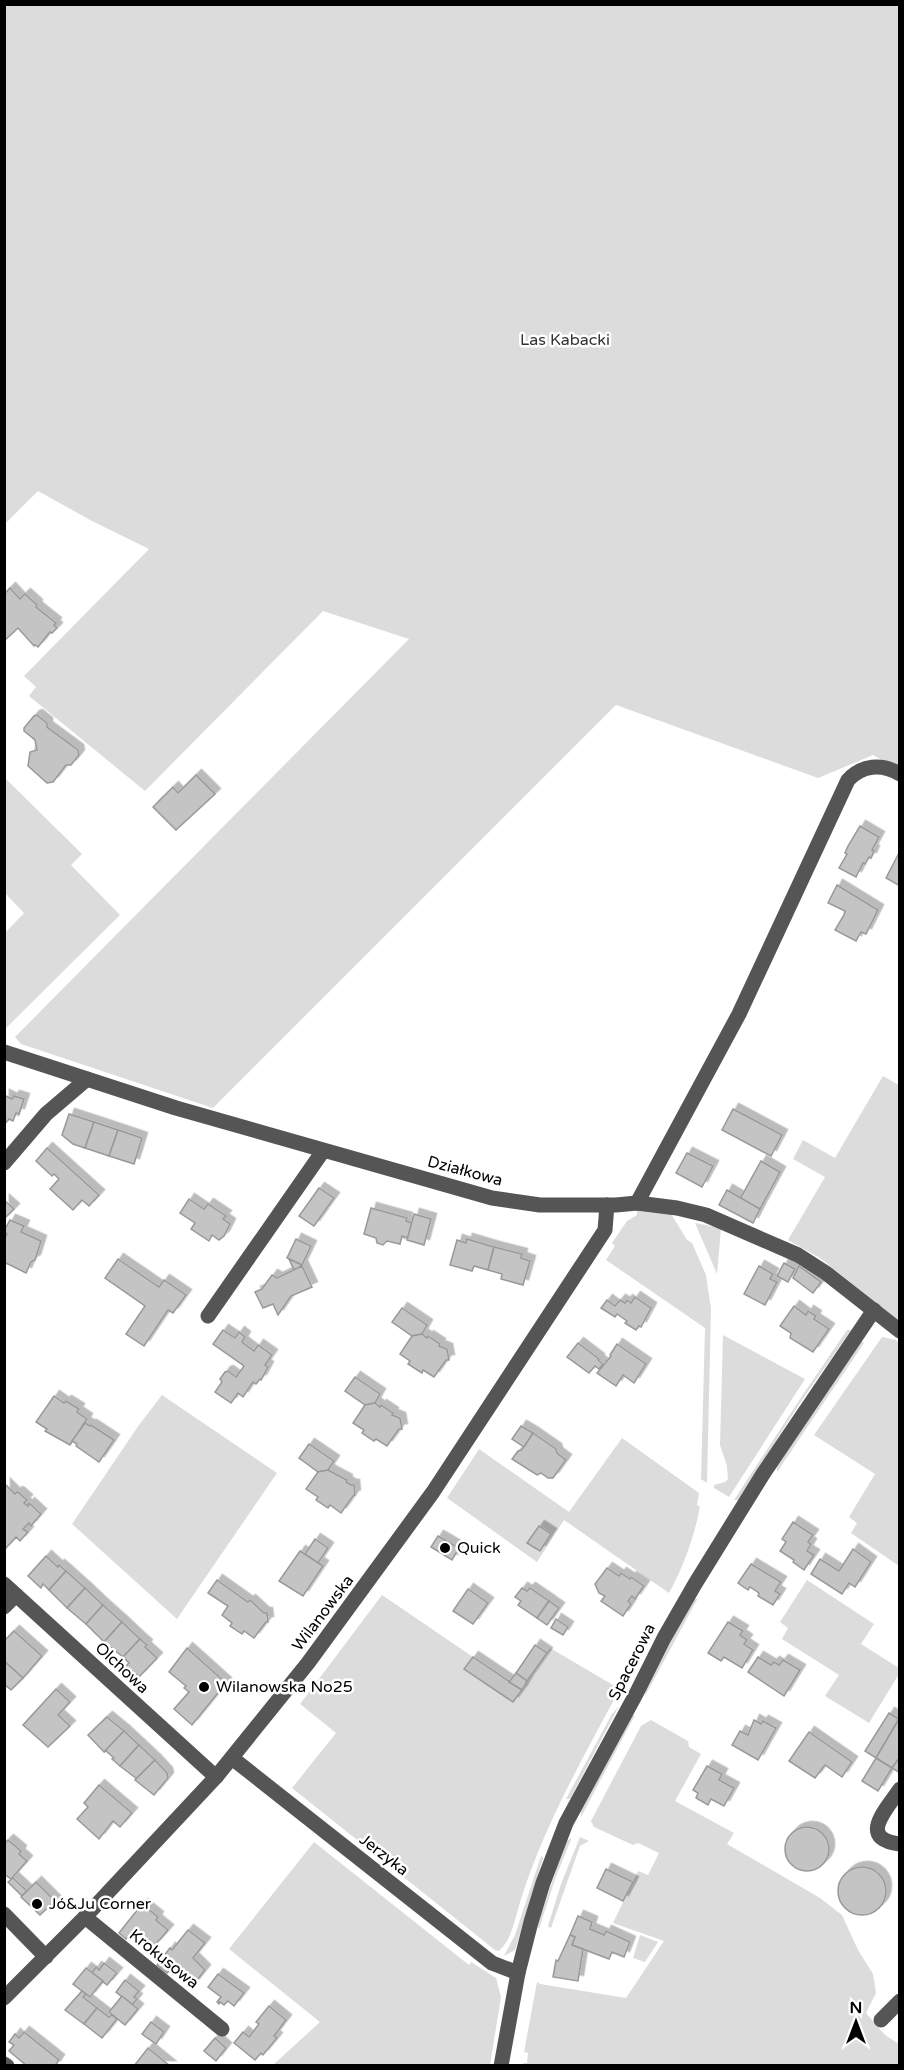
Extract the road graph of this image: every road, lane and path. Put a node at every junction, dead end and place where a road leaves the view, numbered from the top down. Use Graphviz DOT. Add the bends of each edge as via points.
graph roads {
  1 [pos="900,774"];
  2 [pos="4,1052"];
  3 [pos="87,1079"];
  4 [pos="323,1151"];
  5 [pos="4,1163"];
  6 [pos="637,1203"];
  7 [pos="607,1205"];
  8 [pos="874,1310"];
  9 [pos="208,1316"];
  10 [pos="900,1330"];
  11 [pos="4,1584"];
  12 [pos="16,1595"];
  13 [pos="4,1607"];
  14 [pos="232,1758"];
  15 [pos="216,1777"];
  16 [pos="900,1789"];
  17 [pos="900,1844"];
  18 [pos="4,1914"];
  19 [pos="85,1917"];
  20 [pos="46,1957"];
  21 [pos="518,1973"];
  22 [pos="4,1998"];
  23 [pos="900,2001"];
  24 [pos="881,2020"];
  25 [pos="222,2029"];
  26 [pos="501,2066"];
  1 -- 6 [label="street" via="872,766 848,780 739,1014"];
  2 -- 3 [label="street, Działkowa"];
  3 -- 4 [label="street, Działkowa"];
  3 -- 5 [label="street" via="46,1114"];
  4 -- 7 [label="street, Działkowa" via="492,1198 540,1205"];
  4 -- 9 [label="street"];
  6 -- 7 [label="street, Działkowa"];
  6 -- 8 [label="street, Działkowa" via="706,1215 768,1240 826,1273"];
  7 -- 14 [label="street, Wilanowska" via="605,1230 433,1492 355,1601"];
  8 -- 10 [label="street, Działkowa"];
  8 -- 21 [label="street, Spacerowa" via="763,1474 663,1638 566,1823 543,1883"];
  11 -- 12 [label="street, Olchowa"];
  12 -- 13 [label="street"];
  12 -- 15 [label="street, Olchowa"];
  14 -- 15 [label="street, Wilanowska"];
  14 -- 21 [label="street, Jerzyka" via="492,1963"];
  15 -- 19 [label="street, Wilanowska"];
  16 -- 17 [label="street" via="877,1822 879,1838"];
  18 -- 20 [label="street"];
  19 -- 20 [label="street, Wilanowska"];
  19 -- 25 [label="street, Krokusowa"];
  20 -- 22 [label="street, Wilanowska"];
  21 -- 26 [label="street, Spacerowa"];
  23 -- 24 [label="street"];
}
